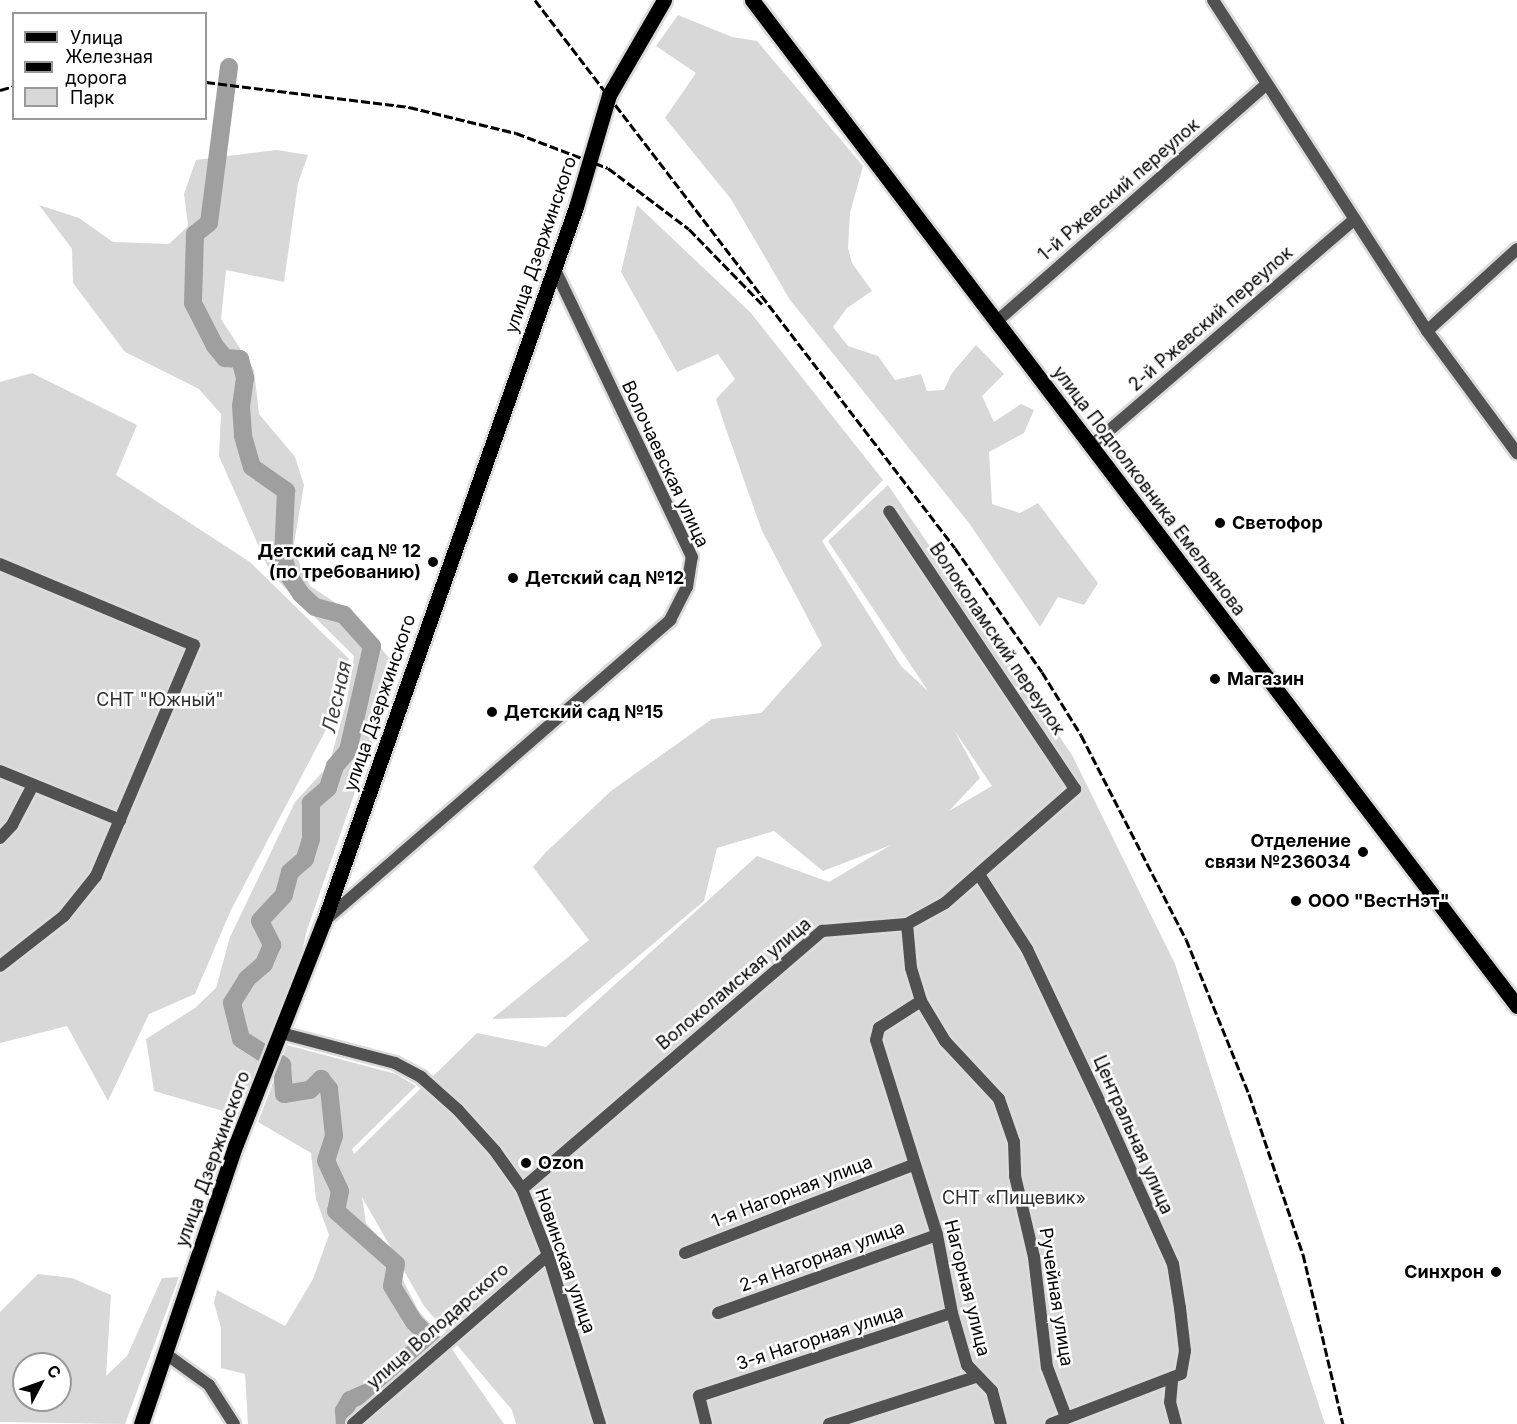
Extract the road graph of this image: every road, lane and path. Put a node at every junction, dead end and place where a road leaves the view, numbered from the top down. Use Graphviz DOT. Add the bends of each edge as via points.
graph roads {
  1 [pos="664,0"];
  2 [pos="752,0"];
  3 [pos="1213,0"];
  4 [pos="1266,85"];
  5 [pos="1354,219"];
  6 [pos="1517,249"];
  7 [pos="554,268"];
  8 [pos="996,322"];
  9 [pos="1427,331"];
  10 [pos="1091,446"];
  11 [pos="1517,453"];
  12 [pos="889,511"];
  13 [pos="0,564"];
  14 [pos="0,771"];
  15 [pos="33,785"];
  16 [pos="1075,789"];
  17 [pos="120,820"];
  18 [pos="0,838"];
  19 [pos="980,876"];
  20 [pos="324,921"];
  21 [pos="907,924"];
  22 [pos="0,966"];
  23 [pos="921,1001"];
  24 [pos="1517,1006"];
  25 [pos="281,1033"];
  26 [pos="913,1165"];
  27 [pos="522,1189"];
  28 [pos="937,1235"];
  29 [pos="685,1253"];
  30 [pos="548,1255"];
  31 [pos="718,1313"];
  32 [pos="952,1313"];
  33 [pos="166,1354"];
  34 [pos="975,1377"];
  35 [pos="1172,1381"];
  36 [pos="1066,1417"];
  37 [pos="141,1424"];
  38 [pos="234,1424"];
  39 [pos="353,1424"];
  40 [pos="600,1424"];
  41 [pos="706,1424"];
  42 [pos="829,1424"];
  43 [pos="1001,1424"];
  44 [pos="1051,1424"];
  45 [pos="1176,1424"];
  1 -- 7 [label="main road, улица Дзержинского" via="611,88"];
  2 -- 8 [label="main road, улица Подполковника Емельянова"];
  3 -- 4 [label="street"];
  4 -- 5 [label="street"];
  4 -- 8 [label="street, 1-й Ржевский переулок"];
  5 -- 9 [label="street"];
  5 -- 10 [label="street, 2-й Ржевский переулок"];
  6 -- 9 [label="street"];
  7 -- 20 [label="main road, улица Дзержинского"];
  7 -- 20 [label="street, Волочаевская улица" via="692,557 687,587 670,620"];
  8 -- 10 [label="main road, улица Подполковника Емельянова"];
  9 -- 11 [label="street"];
  10 -- 24 [label="main road, улица Подполковника Емельянова"];
  12 -- 16 [label="street, Волоколамский переулок"];
  13 -- 17 [label="street" via="194,645"];
  14 -- 15 [label="street"];
  15 -- 17 [label="street"];
  15 -- 18 [label="street" via="12,825"];
  16 -- 19 [label="street, Волоколамская улица"];
  17 -- 22 [label="street" via="96,876 78,899 41,937"];
  19 -- 21 [label="street, Волоколамская улица" via="945,903"];
  19 -- 35 [label="street, Центральная улица" via="1027,949 1173,1264 1185,1351 1181,1374"];
  20 -- 25 [label="main road, улица Дзержинского"];
  21 -- 23 [label="street, Ручейная улица" via="911,968"];
  21 -- 27 [label="street, Волоколамская улица" via="822,931"];
  23 -- 26 [label="street, Нагорная улица" via="879,1028 876,1040"];
  23 -- 36 [label="street, Ручейная улица" via="945,1041 999,1099 1014,1142 1015,1176 1034,1257 1047,1367"];
  25 -- 27 [label="street, Новинская улица" via="395,1063 421,1077 495,1151"];
  25 -- 33 [label="main road, улица Дзержинского" via="236,1144"];
  26 -- 28 [label="street, Нагорная улица"];
  26 -- 29 [label="street, 1-я Нагорная улица"];
  27 -- 30 [label="street, Новинская улица"];
  28 -- 31 [label="street, 2-я Нагорная улица"];
  28 -- 32 [label="street, Нагорная улица"];
  30 -- 39 [label="street, улица Володарского"];
  30 -- 40 [label="street, Новинская улица"];
  32 -- 34 [label="street, Нагорная улица" via="967,1365"];
  32 -- 41 [label="street, 3-я Нагорная улица" via="699,1396"];
  33 -- 37 [label="main road, улица Дзержинского"];
  33 -- 38 [label="street" via="209,1385"];
  34 -- 42 [label="street"];
  34 -- 43 [label="street, Нагорная улица" via="992,1391"];
  35 -- 36 [label="street"];
  35 -- 45 [label="street, Центральная улица" via="1170,1402"];
  36 -- 44 [label="street"];
}
